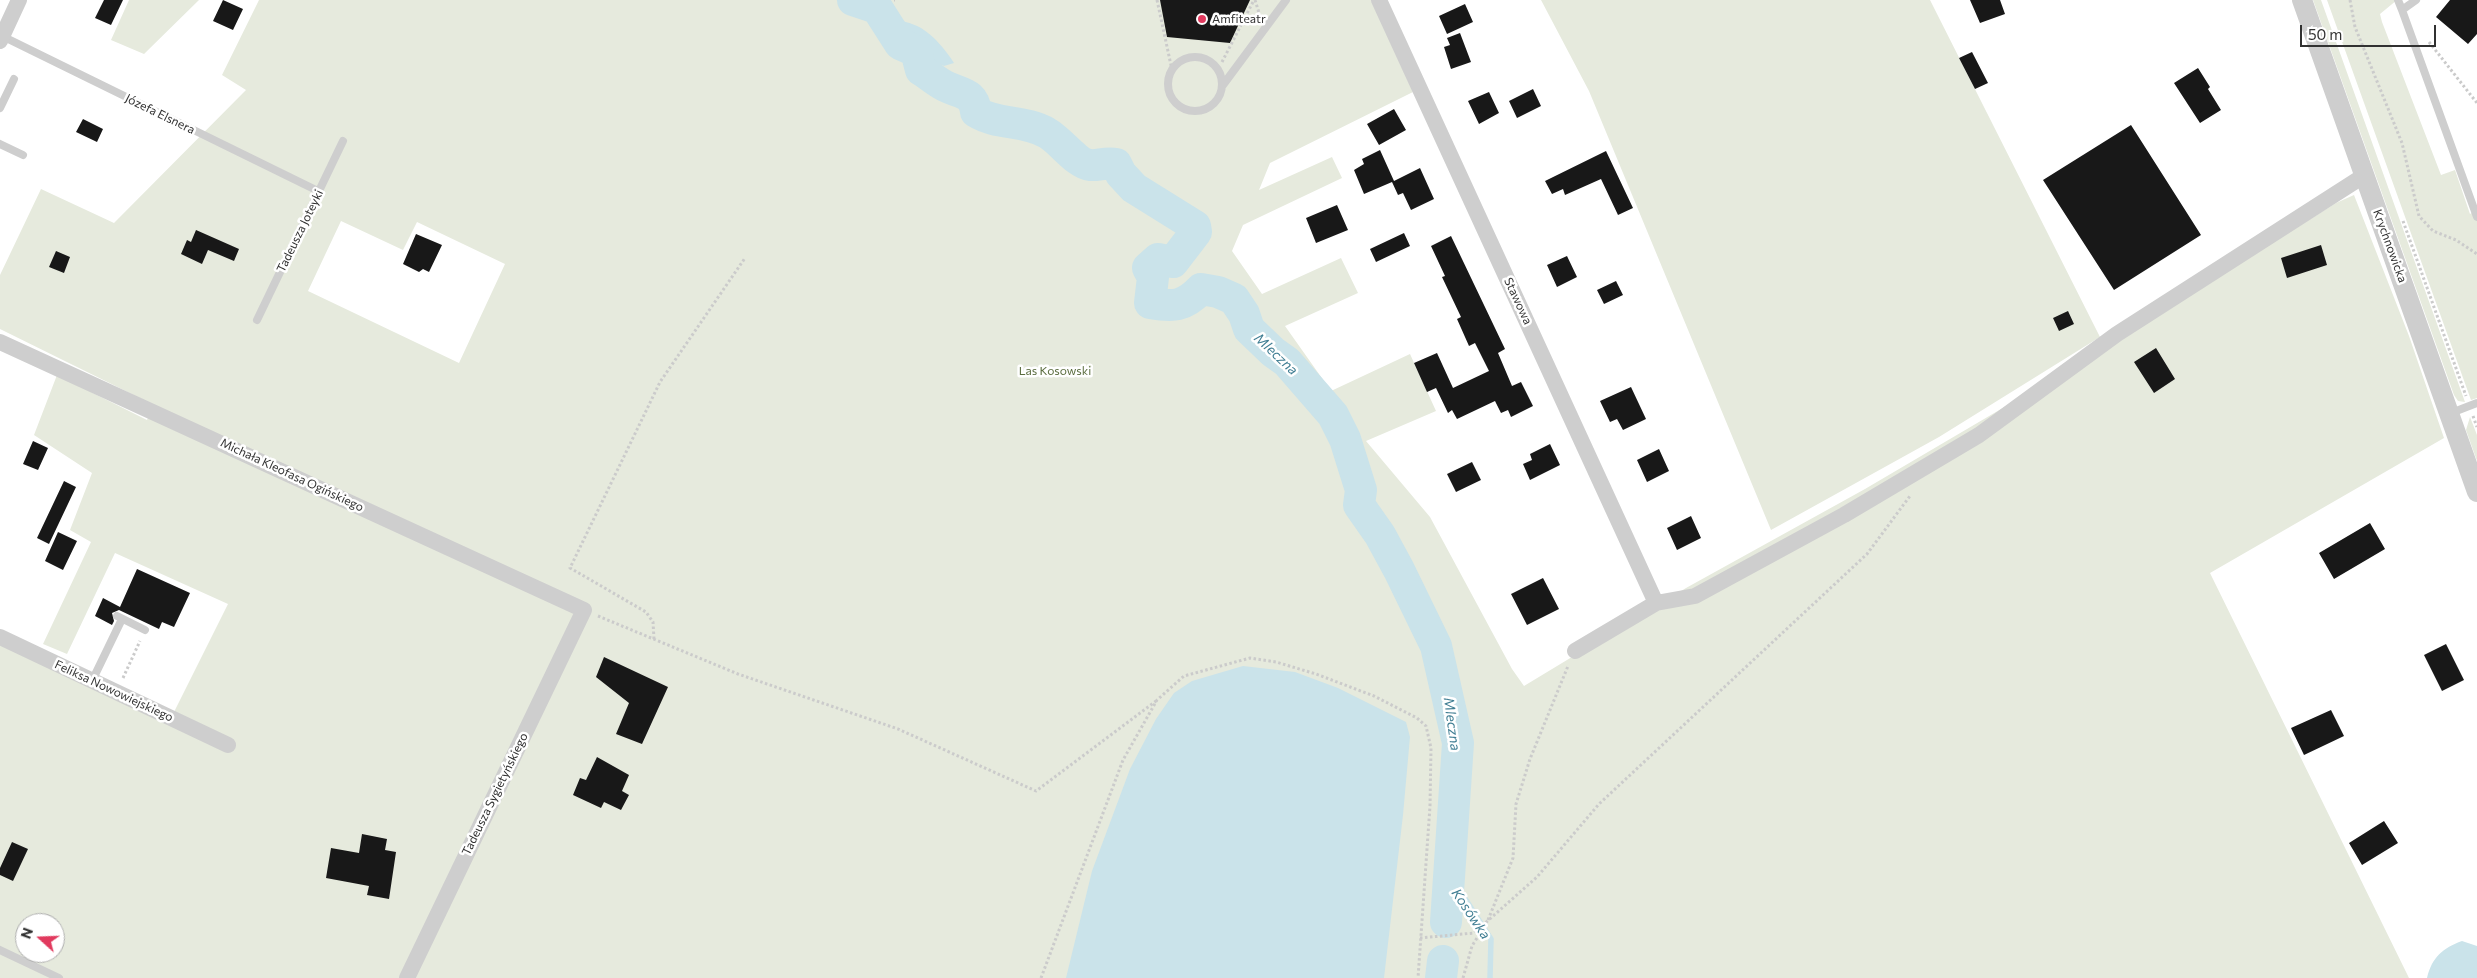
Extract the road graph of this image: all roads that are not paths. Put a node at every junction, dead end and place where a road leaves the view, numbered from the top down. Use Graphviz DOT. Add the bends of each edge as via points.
graph roads {
  1 [pos="19,0"];
  2 [pos="1286,0"];
  3 [pos="1379,0"];
  4 [pos="2302,0"];
  5 [pos="2398,0"];
  6 [pos="2416,0"];
  7 [pos="2402,10"];
  8 [pos="1,38"];
  9 [pos="14,79"];
  10 [pos="1223,84"];
  11 [pos="0,108"];
  12 [pos="343,141"];
  13 [pos="0,144"];
  14 [pos="23,155"];
  15 [pos="2365,175"];
  16 [pos="318,191"];
  17 [pos="2477,217"];
  18 [pos="257,320"];
  19 [pos="0,342"];
  20 [pos="2477,403"];
  21 [pos="2450,413"];
  22 [pos="2477,492"];
  23 [pos="1656,603"];
  24 [pos="584,610"];
  25 [pos="145,630"];
  26 [pos="0,637"];
  27 [pos="1575,651"];
  28 [pos="92,681"];
  29 [pos="228,745"];
  30 [pos="0,950"];
  31 [pos="59,978"];
  32 [pos="407,978"];
  1 -- 8 [label="street"];
  2 -- 10 [label="lane"];
  3 -- 23 [label="street, Stawowa"];
  4 -- 15 [label="street, Krychnowicka"];
  5 -- 7 [label="lane"];
  6 -- 7 [label="lane"];
  7 -- 17 [label="lane"];
  8 -- 16 [label="lane, Józefa Elsnera"];
  9 -- 11 [label="lane"];
  10 -- 10 [label="lane" via="1218,100 1212,106 1204,110 1187,110 1172,100 1168,82 1172,70 1181,60 1198,56 1206,58 1219,69"];
  12 -- 16 [label="lane, Tadeusza Joteyki"];
  13 -- 14 [label="lane"];
  15 -- 21 [label="street, Krychnowicka"];
  15 -- 23 [label="street" via="2117,334 1979,435 1844,515 1695,596"];
  16 -- 18 [label="lane, Tadeusza Joteyki"];
  19 -- 24 [label="street, Michała Kleofasa Ogińskiego"];
  20 -- 21 [label="lane"];
  21 -- 22 [label="street, Krychnowicka"];
  23 -- 27 [label="street"];
  24 -- 32 [label="street, Tadeusza Sygietyńskiego"];
  25 -- 28 [label="lane" via="120,617"];
  26 -- 28 [label="street, Feliksa Nowowiejskiego"];
  28 -- 29 [label="street, Feliksa Nowowiejskiego"];
  30 -- 31 [label="lane"];
}
